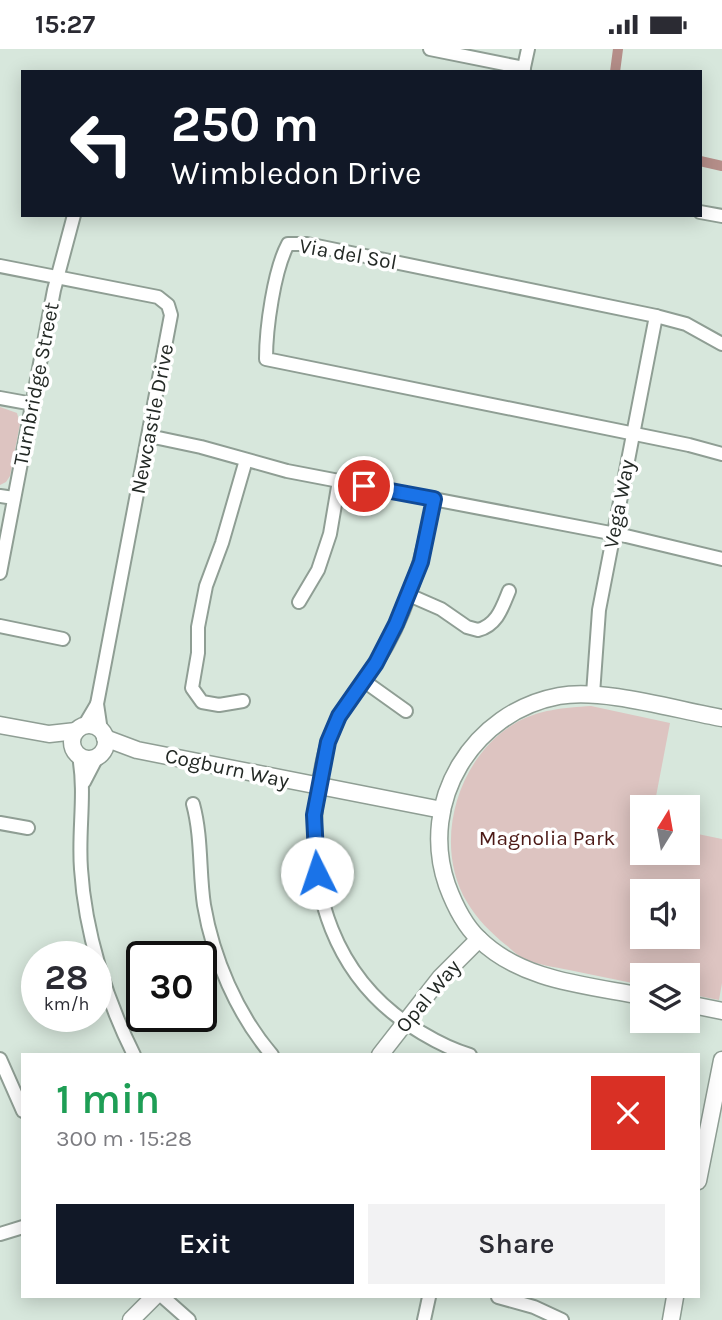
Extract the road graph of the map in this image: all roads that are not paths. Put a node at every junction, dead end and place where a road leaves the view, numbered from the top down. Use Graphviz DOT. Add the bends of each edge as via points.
graph roads {
  1 [pos="430,49"];
  2 [pos="528,49"];
  3 [pos="524,70"];
  4 [pos="702,212"];
  5 [pos="722,216"];
  6 [pos="73,217"];
  7 [pos="0,266"];
  8 [pos="57,277"];
  9 [pos="656,316"];
  10 [pos="722,344"];
  11 [pos="0,398"];
  12 [pos="33,404"];
  13 [pos="633,434"];
  14 [pos="149,436"];
  15 [pos="722,454"];
  16 [pos="246,460"];
  17 [pos="339,481"];
  18 [pos="0,496"];
  19 [pos="14,498"];
  20 [pos="434,499"];
  21 [pos="613,534"];
  22 [pos="722,559"];
  23 [pos="0,573"];
  24 [pos="509,591"];
  25 [pos="409,595"];
  26 [pos="299,602"];
  27 [pos="0,627"];
  28 [pos="63,639"];
  29 [pos="364,681"];
  30 [pos="593,694"];
  31 [pos="243,701"];
  32 [pos="97,704"];
  33 [pos="406,711"];
  34 [pos="722,718"];
  35 [pos="0,725"];
  36 [pos="80,728"];
  37 [pos="49,734"];
  38 [pos="102,744"];
  39 [pos="76,752"];
  40 [pos="83,782"];
  41 [pos="318,786"];
  42 [pos="193,804"];
  43 [pos="442,810"];
  44 [pos="0,823"];
  45 [pos="28,828"];
  46 [pos="478,939"];
  47 [pos="630,994"];
  48 [pos="700,1007"];
  49 [pos="722,1011"];
  50 [pos="405,1023"];
  51 [pos="133,1053"];
  52 [pos="271,1053"];
  53 [pos="382,1053"];
  54 [pos="465,1053"];
  55 [pos="0,1059"];
  56 [pos="722,1060"];
  57 [pos="21,1106"];
  58 [pos="700,1171"];
  59 [pos="21,1228"];
  60 [pos="0,1234"];
  61 [pos="154,1298"];
  62 [pos="164,1298"];
  63 [pos="429,1298"];
  64 [pos="502,1298"];
  65 [pos="675,1298"];
  66 [pos="131,1320"];
  67 [pos="189,1320"];
  68 [pos="424,1320"];
  69 [pos="562,1320"];
  70 [pos="671,1320"];
  1 -- 3 [label="street"];
  2 -- 3 [label="street"];
  4 -- 5 [label="street"];
  6 -- 8 [label="street, Turnbridge Street"];
  7 -- 8 [label="street, Newcastle Drive"];
  8 -- 12 [label="street, Turnbridge Street"];
  8 -- 14 [label="street, Newcastle Drive" via="158,297 169,305"];
  9 -- 10 [label="street, Via del Sol" via="686,324"];
  9 -- 13 [label="street, Vega Way"];
  9 -- 13 [label="street, Via del Sol" via="307,244 288,244 273,302 266,359"];
  11 -- 12 [label="street"];
  12 -- 19 [label="street, Turnbridge Street"];
  13 -- 15 [label="street"];
  13 -- 21 [label="street, Vega Way"];
  14 -- 16 [label="street"];
  14 -- 32 [label="street, Newcastle Drive"];
  16 -- 17 [label="street"];
  16 -- 31 [label="street" via="206,586 192,688 202,702"];
  17 -- 20 [label="street"];
  17 -- 26 [label="street" via="330,534"];
  18 -- 19 [label="street"];
  19 -- 23 [label="street, Turnbridge Street"];
  20 -- 21 [label="street"];
  20 -- 25 [label="street"];
  21 -- 22 [label="street"];
  21 -- 30 [label="street, Vega Way" via="599,610"];
  24 -- 25 [label="street" via="492,624 478,630"];
  25 -- 29 [label="street" via="388,644"];
  27 -- 28 [label="street"];
  29 -- 33 [label="street"];
  29 -- 41 [label="street" via="332,730"];
  30 -- 34 [label="street"];
  30 -- 43 [label="street" via="538,701 487,731 456,768"];
  32 -- 36 [label="street, Newcastle Drive"];
  32 -- 38 [label="street, Newcastle Drive"];
  35 -- 37 [label="street"];
  36 -- 37 [label="street"];
  36 -- 38 [label="street" via="93,726"];
  36 -- 39 [label="street" via="72,739"];
  37 -- 39 [label="street"];
  38 -- 39 [label="street" via="88,759"];
  38 -- 40 [label="street"];
  38 -- 41 [label="street, Cogburn Way" via="128,753 137,750"];
  39 -- 40 [label="street"];
  40 -- 51 [label="street" via="84,895 94,947"];
  41 -- 43 [label="street, Cogburn Way"];
  41 -- 50 [label="street" via="313,826 318,888 326,915 350,966 375,997"];
  42 -- 52 [label="street" via="211,936 230,988"];
  43 -- 46 [label="street" via="439,843 444,876"];
  44 -- 45 [label="street"];
  46 -- 47 [label="street" via="536,974"];
  46 -- 50 [label="street, Opal Way"];
  48 -- 49 [label="street"];
  50 -- 53 [label="street, Opal Way"];
  50 -- 54 [label="street"];
  55 -- 57 [label="street"];
  56 -- 58 [label="street"];
  59 -- 60 [label="street"];
  61 -- 66 [label="street"];
  62 -- 67 [label="street"];
  63 -- 68 [label="street"];
  64 -- 69 [label="street"];
  65 -- 70 [label="street"];
}
